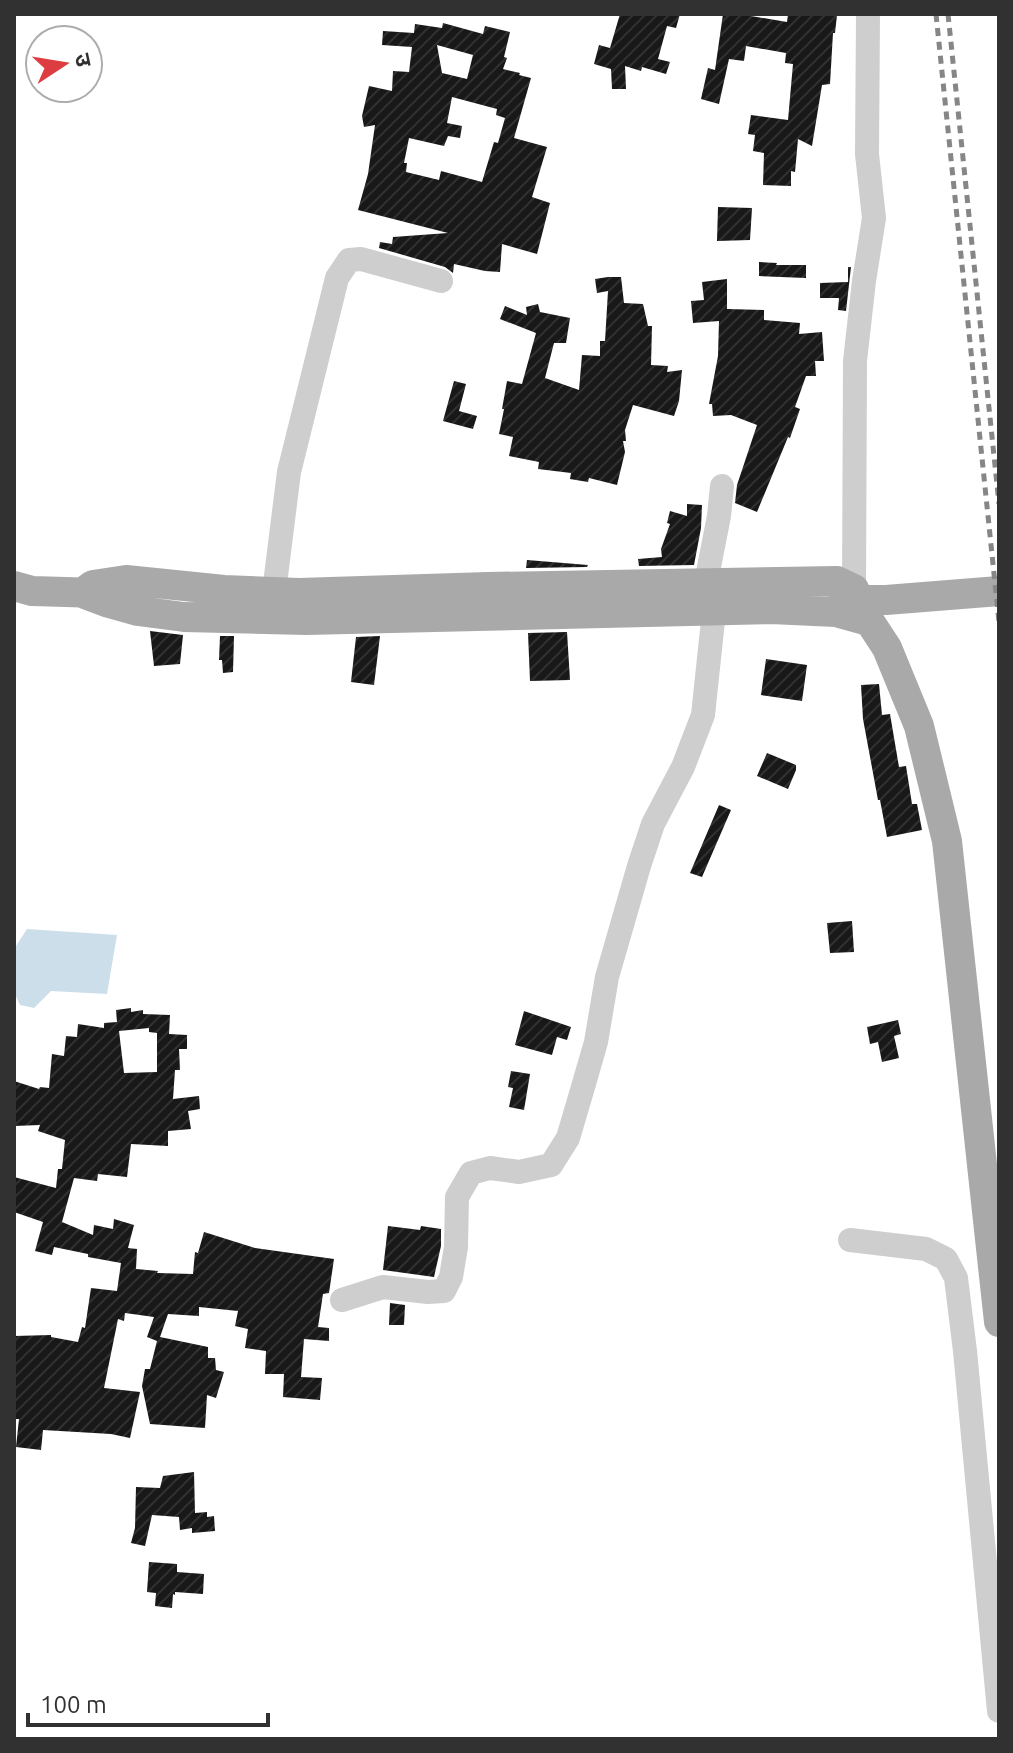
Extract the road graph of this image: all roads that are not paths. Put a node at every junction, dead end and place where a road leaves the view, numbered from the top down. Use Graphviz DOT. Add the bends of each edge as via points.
graph roads {
  1 [pos="868,14"];
  2 [pos="441,281"];
  3 [pos="722,486"];
  4 [pos="14,586"];
  5 [pos="854,589"];
  6 [pos="999,591"];
  7 [pos="274,592"];
  8 [pos="82,593"];
  9 [pos="712,597"];
  10 [pos="870,622"];
  11 [pos="850,1240"];
  12 [pos="342,1300"];
  13 [pos="999,1322"];
  14 [pos="999,1711"];
  1 -- 5 [label="street" via="867,154 874,218 855,361"];
  2 -- 7 [label="street" via="361,259 349,260 337,278 289,472"];
  3 -- 9 [label="street" via="708,572"];
  4 -- 8 [label="main road"];
  5 -- 9 [label="main road" via="837,581"];
  5 -- 10 [label="main road"];
  6 -- 8 [label="main road" via="886,600 349,609"];
  7 -- 8 [label="main road" via="126,580 93,585"];
  7 -- 9 [label="main road" via="488,587"];
  8 -- 9 [label="main road" via="138,611 184,617 306,620"];
  9 -- 10 [label="main road" via="771,609 836,612"];
  9 -- 12 [label="street" via="703,715 639,866 568,1138 551,1165 471,1173 457,1197 456,1247 444,1291 383,1287"];
  10 -- 13 [label="main road" via="887,648 919,726 947,841"];
  11 -- 14 [label="street" via="926,1249 946,1259 956,1278"];
}
